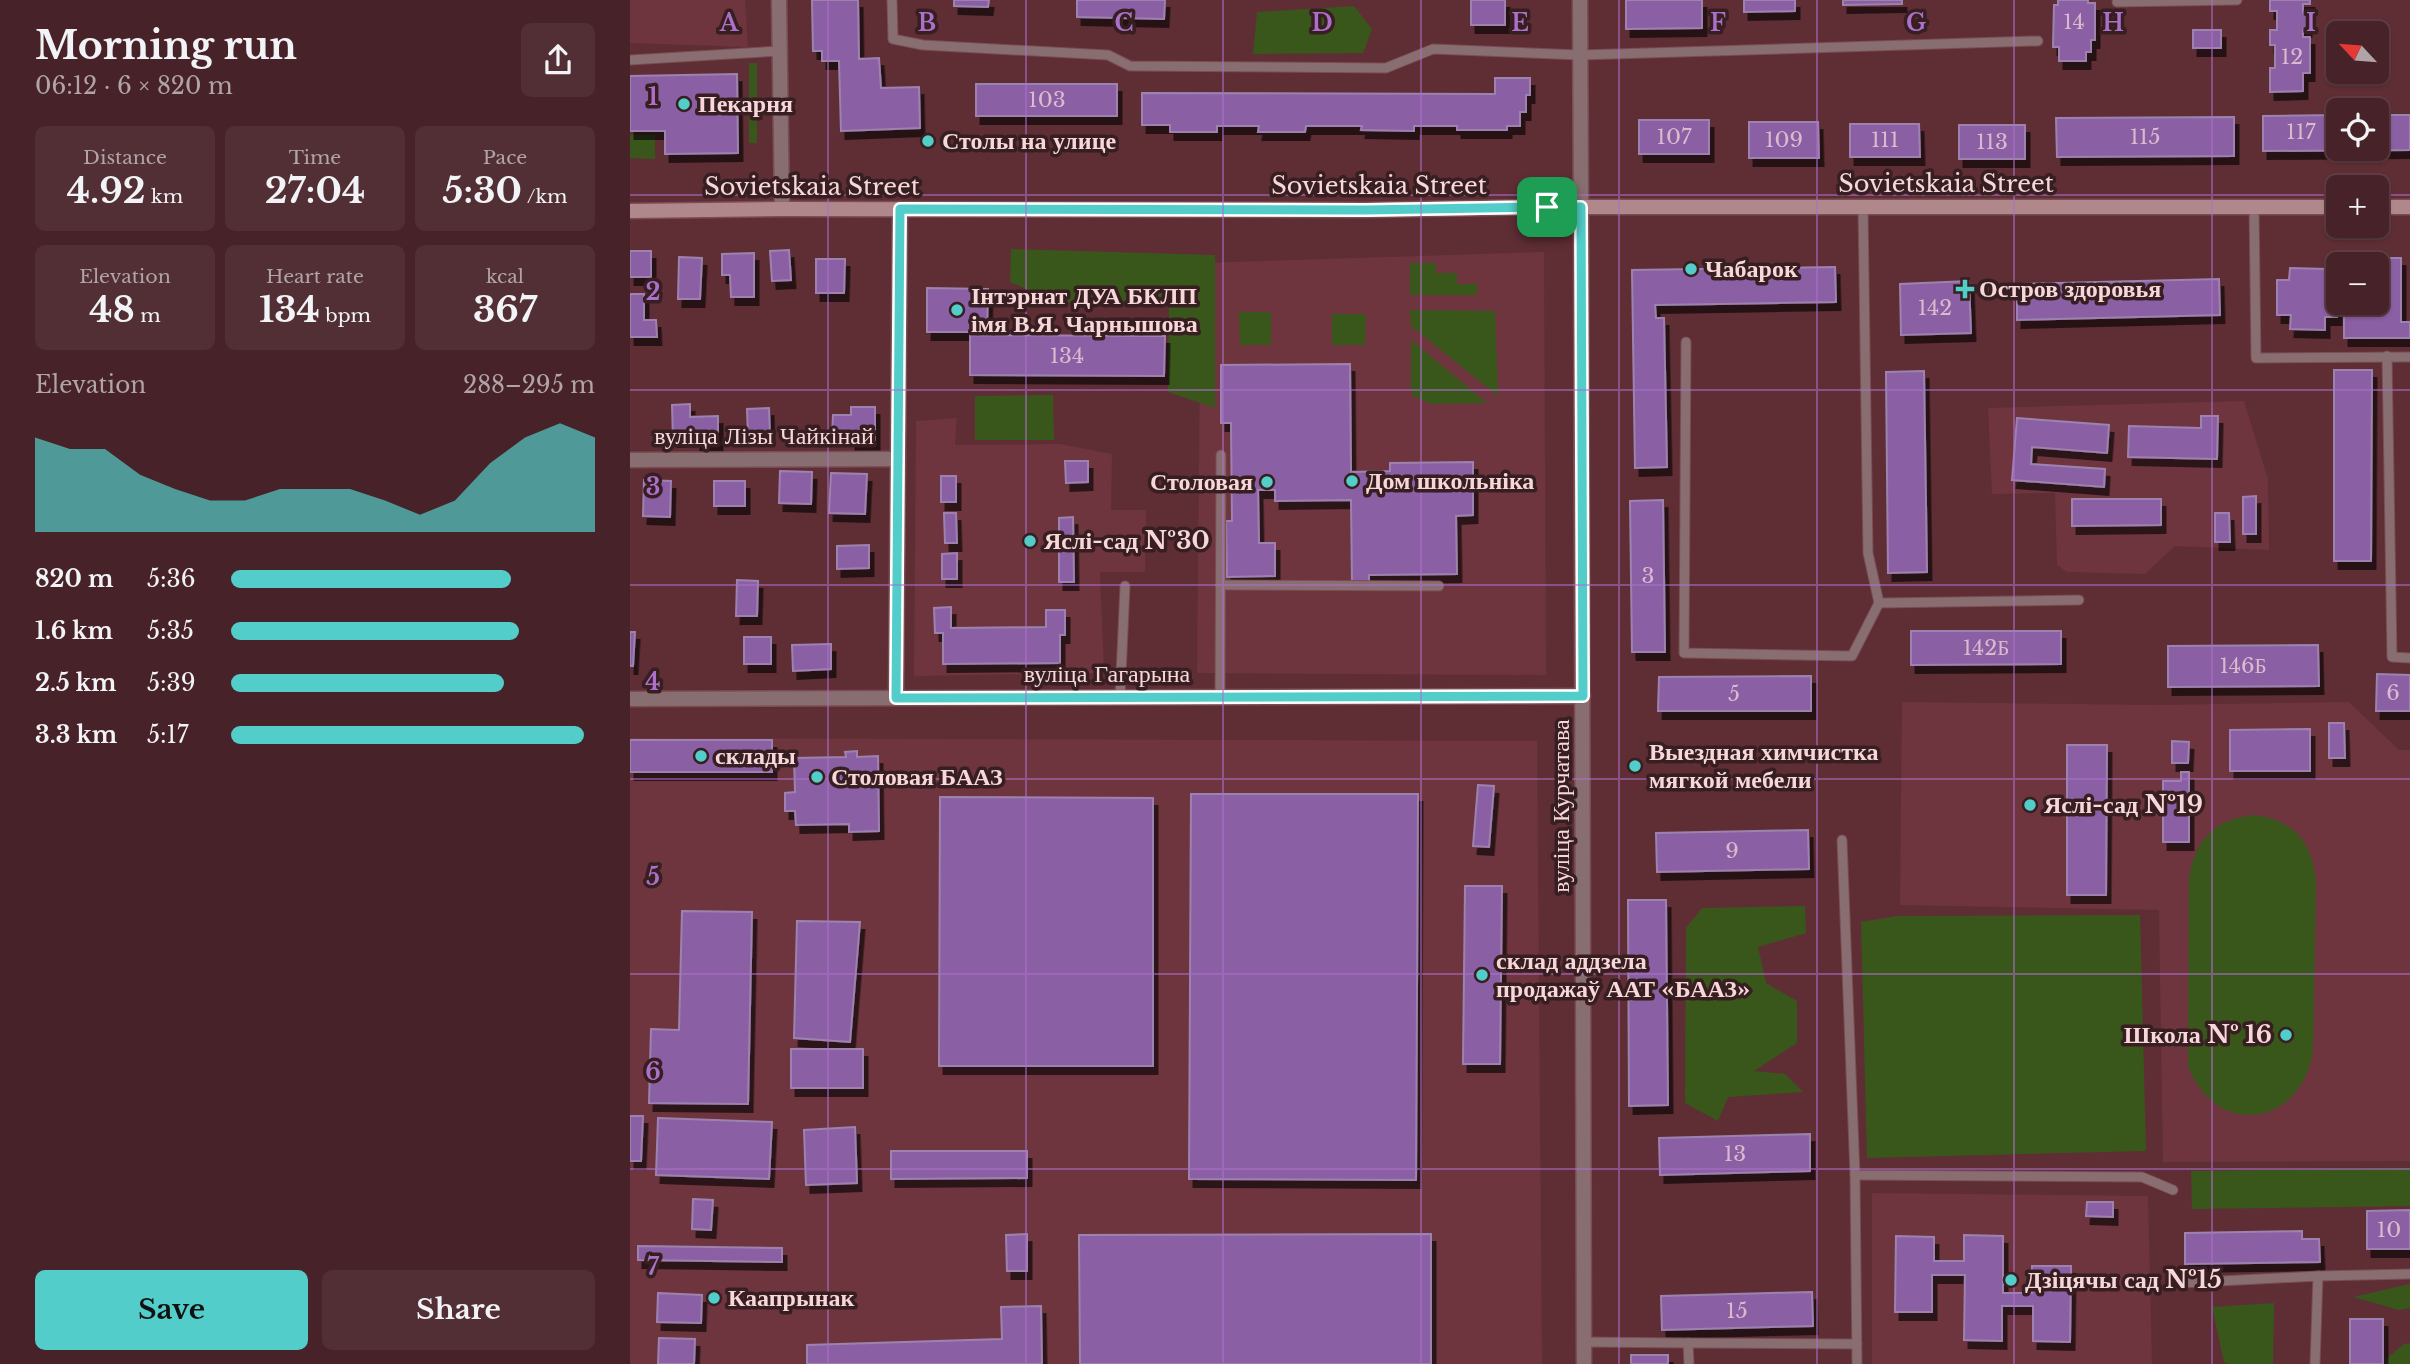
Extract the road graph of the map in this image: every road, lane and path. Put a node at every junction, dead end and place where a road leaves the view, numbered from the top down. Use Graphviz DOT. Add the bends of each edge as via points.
graph roads {
  1 [pos="779,0"];
  2 [pos="892,0"];
  3 [pos="1580,0"];
  4 [pos="2237,0"];
  5 [pos="2117,2"];
  6 [pos="2038,41"];
  7 [pos="780,51"];
  8 [pos="1580,55"];
  9 [pos="630,60"];
  10 [pos="1581,207"];
  11 [pos="1863,207"];
  12 [pos="2254,207"];
  13 [pos="2326,207"];
  14 [pos="2389,207"];
  15 [pos="2410,207"];
  16 [pos="782,209"];
  17 [pos="900,209"];
  18 [pos="630,211"];
  19 [pos="1686,342"];
  20 [pos="2388,356"];
  21 [pos="2410,357"];
  22 [pos="1221,456"];
  23 [pos="898,459"];
  24 [pos="630,460"];
  25 [pos="1220,585"];
  26 [pos="1125,586"];
  27 [pos="1439,586"];
  28 [pos="2079,600"];
  29 [pos="1879,603"];
  30 [pos="2410,658"];
  31 [pos="1583,696"];
  32 [pos="1120,697"];
  33 [pos="1220,697"];
  34 [pos="896,698"];
  35 [pos="630,699"];
  36 [pos="1842,840"];
  37 [pos="1855,1175"];
  38 [pos="2173,1190"];
  39 [pos="2410,1274"];
  40 [pos="2318,1276"];
  41 [pos="2182,1283"];
  42 [pos="1584,1342"];
  43 [pos="1688,1343"];
  44 [pos="1857,1344"];
  45 [pos="1584,1364"];
  46 [pos="1689,1364"];
  47 [pos="1857,1364"];
  48 [pos="2315,1364"];
  1 -- 7 [label="street"];
  2 -- 8 [label="lane" via="893,39 923,45 1108,55 1130,66 1386,68 1433,49"];
  3 -- 8 [label="street, вуліца Курчатава"];
  4 -- 5 [label="lane"];
  6 -- 8 [label="lane"];
  7 -- 9 [label="lane"];
  7 -- 16 [label="street"];
  8 -- 10 [label="street, вуліца Курчатава"];
  10 -- 11 [label="main road, Sovietskaia Street"];
  10 -- 17 [label="main road, Sovietskaia Street"];
  10 -- 31 [label="street, вуліца Курчатава"];
  11 -- 12 [label="main road, Sovietskaia Street"];
  11 -- 29 [label="lane" via="1868,553"];
  12 -- 13 [label="main road, Sovietskaia Street"];
  12 -- 20 [label="lane" via="2256,358"];
  14 -- 15 [label="main road"];
  16 -- 17 [label="main road, Sovietskaia Street"];
  16 -- 18 [label="main road, Sovietskaia Street"];
  17 -- 23 [label="street"];
  19 -- 29 [label="lane" via="1684,653 1852,656"];
  20 -- 21 [label="lane"];
  20 -- 30 [label="lane" via="2392,657"];
  22 -- 25 [label="lane"];
  23 -- 24 [label="street, вуліца Лізы Чайкінай"];
  23 -- 34 [label="street"];
  25 -- 27 [label="lane"];
  25 -- 33 [label="lane"];
  26 -- 32 [label="lane"];
  28 -- 29 [label="lane"];
  31 -- 33 [label="street, вуліца Гагарына"];
  31 -- 42 [label="street, вуліца Курчатава"];
  32 -- 33 [label="street, вуліца Гагарына"];
  32 -- 34 [label="street, вуліца Гагарына"];
  34 -- 35 [label="street, вуліца Гагарына"];
  36 -- 37 [label="lane"];
  37 -- 38 [label="lane" via="2142,1177"];
  37 -- 44 [label="lane"];
  39 -- 40 [label="lane"];
  40 -- 41 [label="lane"];
  40 -- 48 [label="lane"];
  42 -- 43 [label="lane"];
  42 -- 45 [label="street, вуліца Курчатава"];
  43 -- 44 [label="lane"];
  43 -- 46 [label="lane"];
  44 -- 47 [label="lane"];
}
